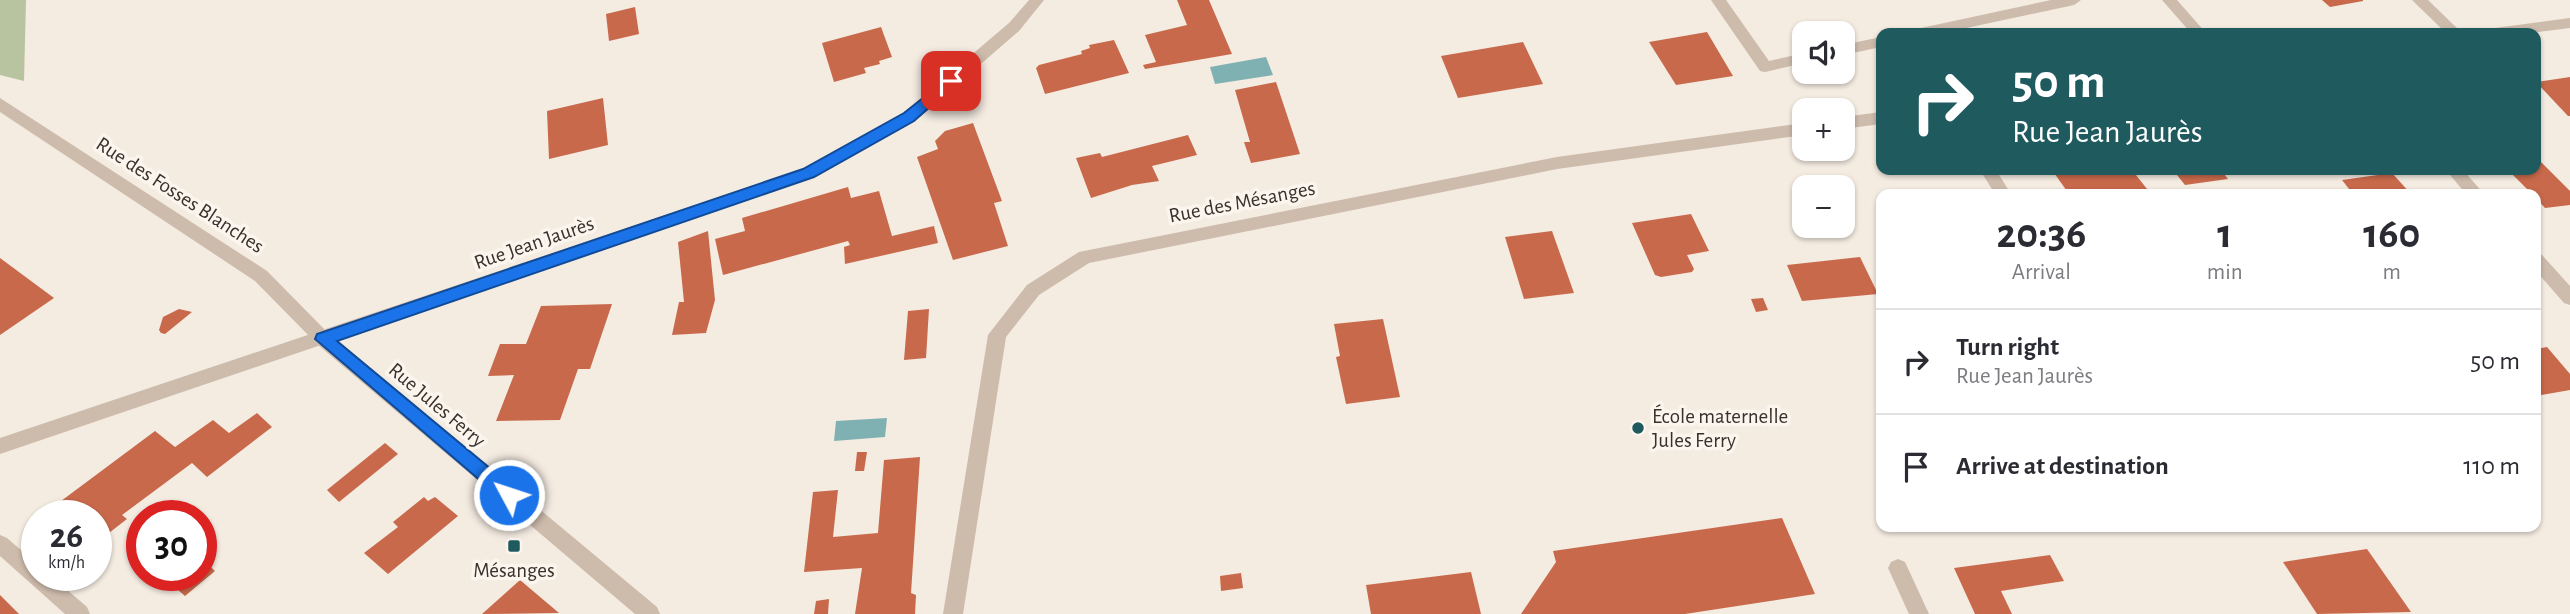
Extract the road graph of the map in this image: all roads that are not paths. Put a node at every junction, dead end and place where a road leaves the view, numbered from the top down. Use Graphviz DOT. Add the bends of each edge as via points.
graph roads {
  1 [pos="1037,0"];
  2 [pos="1718,0"];
  3 [pos="2074,0"];
  4 [pos="2169,0"];
  5 [pos="2419,0"];
  6 [pos="2570,23"];
  7 [pos="1944,28"];
  8 [pos="2194,28"];
  9 [pos="2450,28"];
  10 [pos="2532,28"];
  11 [pos="1876,43"];
  12 [pos="1855,47"];
  13 [pos="1792,61"];
  14 [pos="0,104"];
  15 [pos="1876,119"];
  16 [pos="1855,121"];
  17 [pos="1792,131"];
  18 [pos="2459,175"];
  19 [pos="2471,189"];
  20 [pos="2541,266"];
  21 [pos="2570,298"];
  22 [pos="323,339"];
  23 [pos="0,446"];
  24 [pos="0,544"];
  25 [pos="1898,568"];
  26 [pos="80,614"];
  27 [pos="650,614"];
  28 [pos="953,614"];
  29 [pos="1919,614"];
  1 -- 22 [label="street, Rue Jean Jaurès" via="1014,27 909,117 809,173"];
  2 -- 13 [label="street" via="1765,67"];
  3 -- 7 [label="street"];
  4 -- 8 [label="street"];
  5 -- 9 [label="street"];
  6 -- 10 [label="street"];
  11 -- 12 [label="street"];
  14 -- 22 [label="street, Rue des Fosses Blanches" via="261,276"];
  15 -- 16 [label="street"];
  17 -- 28 [label="street, Rue des Mésanges" via="1557,163 1085,257 1033,290 997,335"];
  18 -- 19 [label="street"];
  20 -- 21 [label="street"];
  22 -- 23 [label="street, Rue Jean Jaurès"];
  22 -- 27 [label="street, Rue Jules Ferry"];
  24 -- 26 [label="street"];
  25 -- 29 [label="street"];
}
